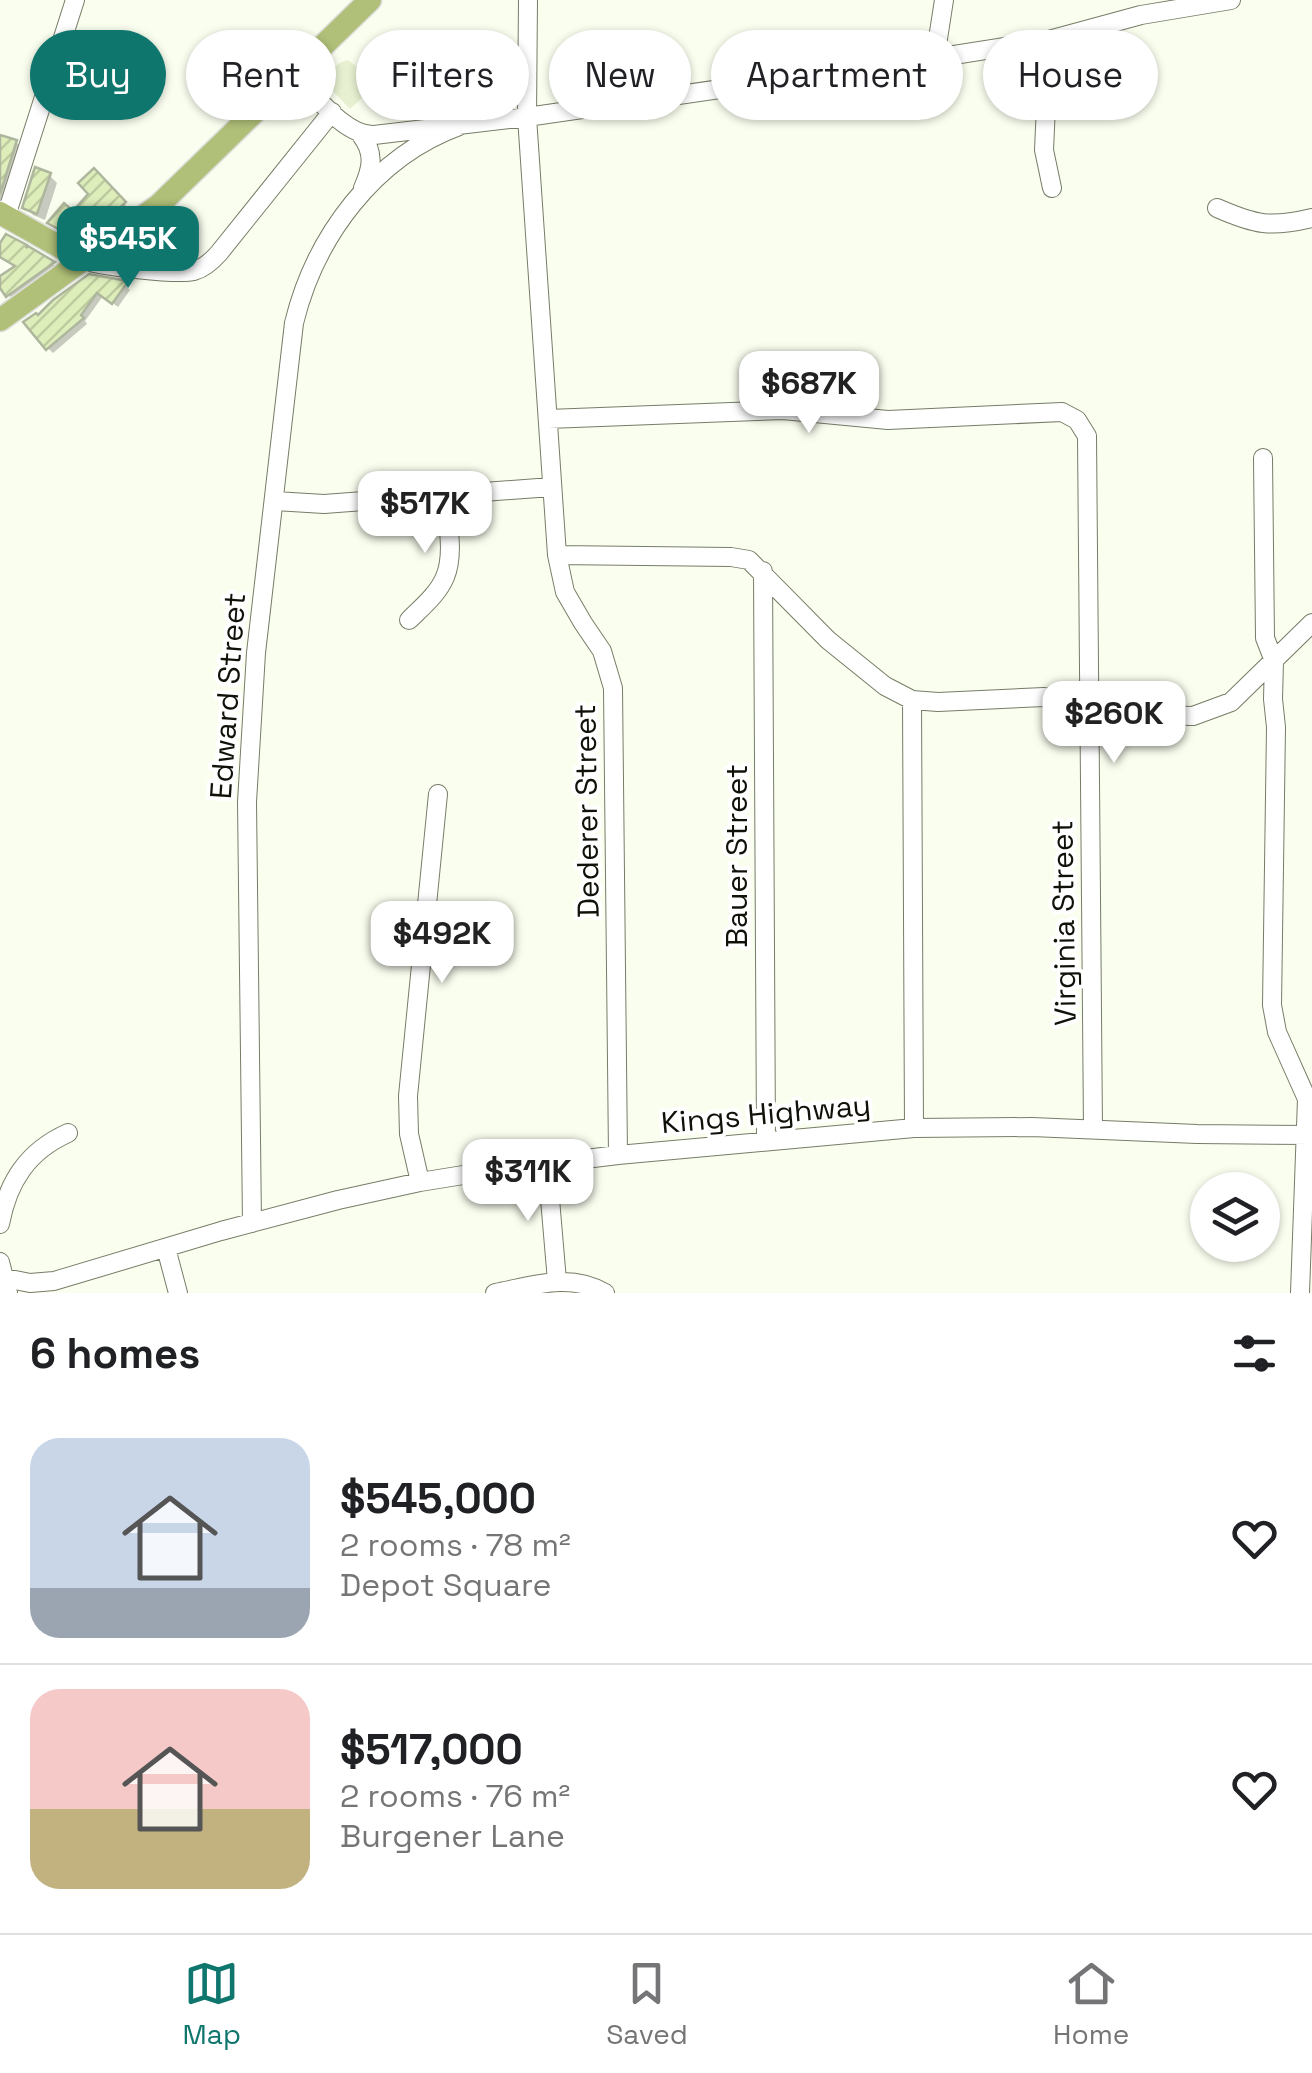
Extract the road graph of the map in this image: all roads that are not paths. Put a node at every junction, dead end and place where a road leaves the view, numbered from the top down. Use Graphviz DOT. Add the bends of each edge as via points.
graph roads {
  1 [pos="74,0"];
  2 [pos="370,0"];
  3 [pos="528,0"];
  4 [pos="944,0"];
  5 [pos="1231,0"];
  6 [pos="528,30"];
  7 [pos="939,30"];
  8 [pos="1086,30"];
  9 [pos="336,34"];
  10 [pos="711,90"];
  11 [pos="336,116"];
  12 [pos="529,117"];
  13 [pos="249,120"];
  14 [pos="326,120"];
  15 [pos="504,120"];
  16 [pos="527,120"];
  17 [pos="1045,120"];
  18 [pos="459,126"];
  19 [pos="361,135"];
  20 [pos="1052,188"];
  21 [pos="361,192"];
  22 [pos="1217,208"];
  23 [pos="3,215"];
  24 [pos="1312,218"];
  25 [pos="83,260"];
  26 [pos="0,320"];
  27 [pos="548,419"];
  28 [pos="1263,458"];
  29 [pos="551,488"];
  30 [pos="446,496"];
  31 [pos="274,501"];
  32 [pos="557,555"];
  33 [pos="763,572"];
  34 [pos="410,620"];
  35 [pos="1312,622"];
  36 [pos="1274,662"];
  37 [pos="912,700"];
  38 [pos="1089,704"];
  39 [pos="438,794"];
  40 [pos="914,1128"];
  41 [pos="1094,1129"];
  42 [pos="68,1133"];
  43 [pos="1309,1135"];
  44 [pos="766,1140"];
  45 [pos="618,1155"];
  46 [pos="547,1164"];
  47 [pos="420,1182"];
  48 [pos="252,1223"];
  49 [pos="0,1224"];
  50 [pos="166,1248"];
  51 [pos="3,1278"];
  52 [pos="557,1281"];
  53 [pos="178,1293"];
  54 [pos="494,1293"];
  55 [pos="605,1293"];
  56 [pos="1300,1293"];
  1 -- 23 [label="street"];
  2 -- 9 [label="main road"];
  3 -- 6 [label="street, Dederer Street"];
  4 -- 7 [label="street"];
  5 -- 8 [label="street"];
  10 -- 12 [label="street"];
  11 -- 19 [label="street"];
  13 -- 25 [label="main road" via="159,205"];
  14 -- 25 [label="street" via="204,267 184,272"];
  15 -- 18 [label="street"];
  16 -- 27 [label="street, Dederer Street"];
  17 -- 20 [label="street"];
  18 -- 19 [label="street"];
  18 -- 21 [label="street" via="410,150"];
  19 -- 21 [label="street" via="372,161"];
  21 -- 31 [label="street, Edward Street" via="302,290"];
  22 -- 24 [label="street" via="1262,223"];
  23 -- 25 [label="main road"];
  25 -- 26 [label="main road"];
  27 -- 29 [label="street, Dederer Street"];
  27 -- 38 [label="street, Virginia Street" via="783,410 888,420 1062,412 1087,436"];
  28 -- 36 [label="street" via="1265,638"];
  29 -- 30 [label="street"];
  29 -- 32 [label="street, Dederer Street"];
  30 -- 31 [label="street"];
  30 -- 34 [label="street" via="446,576"];
  31 -- 48 [label="street, Edward Street" via="247,802"];
  32 -- 33 [label="street" via="731,557 750,560"];
  32 -- 45 [label="street, Dederer Street" via="565,592 602,651 613,688"];
  33 -- 37 [label="street" via="828,640"];
  33 -- 44 [label="street, Bauer Street"];
  35 -- 36 [label="street"];
  36 -- 38 [label="street" via="1231,702 1193,716"];
  36 -- 43 [label="street" via="1272,1005 1307,1099"];
  37 -- 38 [label="street" via="1044,697"];
  37 -- 40 [label="street"];
  38 -- 41 [label="street, Virginia Street"];
  39 -- 47 [label="street" via="408,1096"];
  40 -- 41 [label="street, Kings Highway"];
  40 -- 44 [label="street, Kings Highway"];
  41 -- 43 [label="street, Kings Highway"];
  42 -- 49 [label="street" via="24,1163"];
  43 -- 56 [label="street"];
  44 -- 45 [label="street, Kings Highway"];
  45 -- 46 [label="street, Kings Highway"];
  46 -- 47 [label="street, Kings Highway"];
  46 -- 52 [label="street"];
  47 -- 48 [label="street, Kings Highway"];
  48 -- 50 [label="street, Kings Highway"];
  50 -- 51 [label="street, Kings Highway" via="54,1281"];
  50 -- 53 [label="street"];
  52 -- 54 [label="street"];
  52 -- 55 [label="street"];
}
